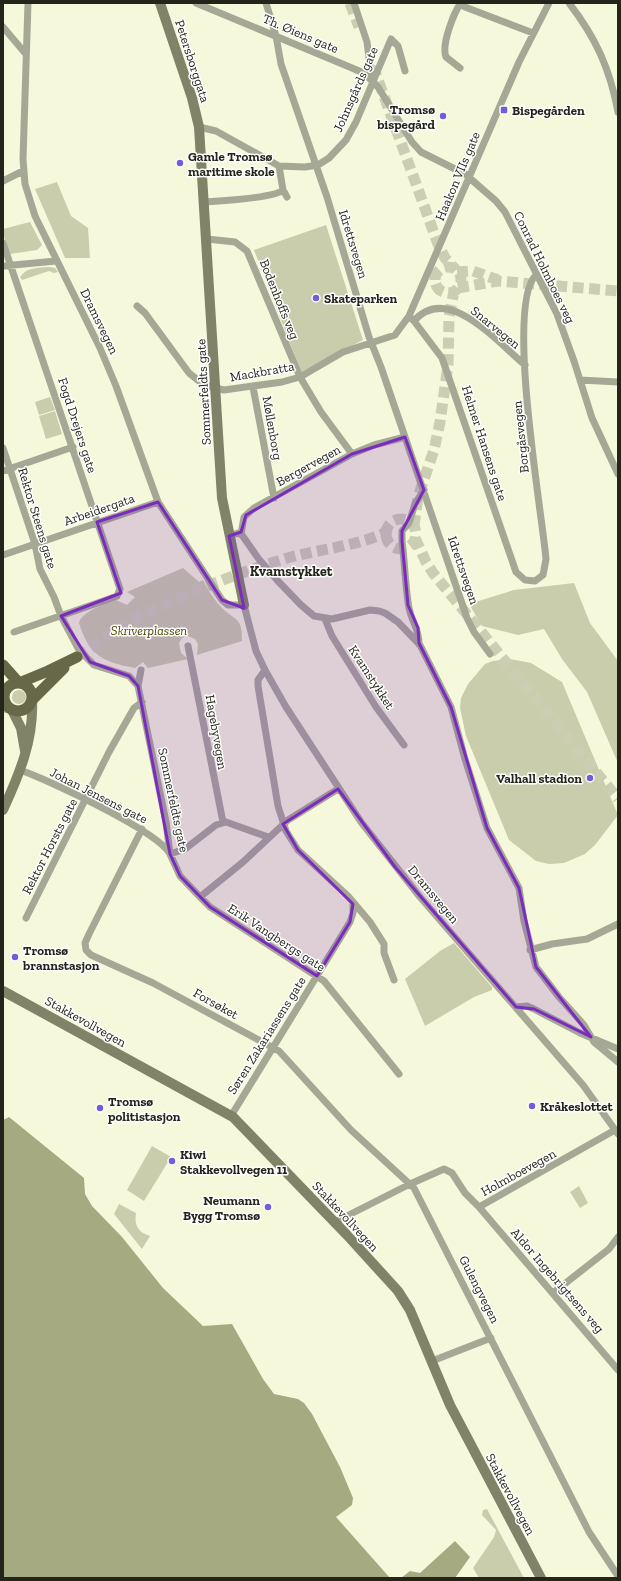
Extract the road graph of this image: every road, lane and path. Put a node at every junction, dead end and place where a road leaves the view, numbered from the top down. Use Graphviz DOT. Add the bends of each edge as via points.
graph roads {
  1 [pos="160,3"];
  2 [pos="196,3"];
  3 [pos="266,3"];
  4 [pos="354,3"];
  5 [pos="461,3"];
  6 [pos="549,3"];
  7 [pos="569,3"];
  8 [pos="27,6"];
  9 [pos="3,27"];
  10 [pos="533,33"];
  11 [pos="276,36"];
  12 [pos="25,53"];
  13 [pos="460,68"];
  14 [pos="405,71"];
  15 [pos="372,81"];
  16 [pos="618,112"];
  17 [pos="200,128"];
  18 [pos="278,166"];
  19 [pos="316,166"];
  20 [pos="19,173"];
  21 [pos="469,177"];
  22 [pos="3,181"];
  23 [pos="204,202"];
  24 [pos="206,239"];
  25 [pos="3,243"];
  26 [pos="56,261"];
  27 [pos="3,266"];
  28 [pos="11,266"];
  29 [pos="536,275"];
  30 [pos="137,306"];
  31 [pos="412,318"];
  32 [pos="372,343"];
  33 [pos="525,365"];
  34 [pos="300,378"];
  35 [pos="580,380"];
  36 [pos="618,382"];
  37 [pos="253,387"];
  38 [pos="216,388"];
  39 [pos="405,437"];
  40 [pos="73,447"];
  41 [pos="3,448"];
  42 [pos="352,454"];
  43 [pos="6,470"];
  44 [pos="618,474"];
  45 [pos="424,490"];
  46 [pos="274,498"];
  47 [pos="158,502"];
  48 [pos="97,522"];
  49 [pos="241,534"];
  50 [pos="229,536"];
  51 [pos="35,544"];
  52 [pos="3,555"];
  53 [pos="522,579"];
  54 [pos="244,605"];
  55 [pos="60,616"];
  56 [pos="325,619"];
  57 [pos="14,632"];
  58 [pos="418,644"];
  59 [pos="188,646"];
  60 [pos="256,651"];
  61 [pos="490,654"];
  62 [pos="3,665"];
  63 [pos="140,670"];
  64 [pos="265,670"];
  65 [pos="19,683"];
  66 [pos="138,686"];
  67 [pos="3,694"];
  68 [pos="32,700"];
  69 [pos="142,702"];
  70 [pos="7,710"];
  71 [pos="404,745"];
  72 [pos="25,751"];
  73 [pos="20,770"];
  74 [pos="338,788"];
  75 [pos="86,800"];
  76 [pos="3,810"];
  77 [pos="223,822"];
  78 [pos="283,824"];
  79 [pos="142,830"];
  80 [pos="268,837"];
  81 [pos="170,854"];
  82 [pos="200,897"];
  83 [pos="353,904"];
  84 [pos="26,918"];
  85 [pos="618,924"];
  86 [pos="530,950"];
  87 [pos="317,976"];
  88 [pos="394,980"];
  89 [pos="3,990"];
  90 [pos="516,1007"];
  91 [pos="591,1037"];
  92 [pos="272,1048"];
  93 [pos="618,1049"];
  94 [pos="618,1062"];
  95 [pos="399,1074"];
  96 [pos="231,1116"];
  97 [pos="617,1132"];
  98 [pos="410,1184"];
  99 [pos="479,1207"];
  100 [pos="335,1222"];
  101 [pos="618,1237"];
  102 [pos="553,1293"];
  103 [pos="491,1338"];
  104 [pos="432,1361"];
  105 [pos="618,1370"];
  106 [pos="618,1576"];
  107 [pos="540,1578"];
  1 -- 17 [label="street, Petersborggata"];
  2 -- 11 [label="street, Th. Øiens gate"];
  3 -- 11 [label="street, Idrettsvegen"];
  4 -- 15 [label="street, Conrad Holmboes veg" via="366,42"];
  5 -- 10 [label="street" via="465,7"];
  5 -- 13 [label="street" via="456,9 444,48 446,57"];
  6 -- 10 [label="street, Haakon VIIs gate"];
  7 -- 16 [label="street" via="603,56"];
  8 -- 12 [label="street, Dramsvegen"];
  9 -- 12 [label="street"];
  10 -- 21 [label="street, Haakon VIIs gate"];
  11 -- 15 [label="street, Th. Øiens gate" via="364,73"];
  11 -- 19 [label="street, Idrettsvegen" via="282,64"];
  12 -- 20 [label="street, Dramsvegen"];
  14 -- 15 [label="street, Johnsgårds gate" via="398,46 391,39"];
  15 -- 19 [label="street, Johnsgårds gate" via="346,140 329,158"];
  15 -- 21 [label="street, Conrad Holmboes veg" via="421,152"];
  17 -- 18 [label="street" via="216,131"];
  17 -- 23 [label="street, Sommerfeldts gate"];
  18 -- 19 [label="street"];
  18 -- 23 [label="street" via="285,193"];
  19 -- 32 [label="street, Idrettsvegen"];
  20 -- 22 [label="street"];
  20 -- 26 [label="street, Dramsvegen"];
  21 -- 29 [label="street, Conrad Holmboes veg" via="496,200 505,212"];
  21 -- 31 [label="street, Haakon VIIs gate"];
  23 -- 24 [label="street, Sommerfeldts gate"];
  24 -- 34 [label="street, Bodenhoffs veg" via="236,242 247,251"];
  24 -- 38 [label="street, Sommerfeldts gate"];
  25 -- 28 [label="street, Fogd Drejers gate"];
  26 -- 28 [label="street"];
  26 -- 47 [label="street, Dramsvegen" via="105,359"];
  27 -- 28 [label="street"];
  28 -- 40 [label="street, Fogd Drejers gate"];
  29 -- 33 [label="street, Borgåsvegen" via="532,281 524,318"];
  29 -- 35 [label="street, Conrad Holmboes veg" via="556,314"];
  30 -- 38 [label="street, Mackbratta" via="145,313 189,373 204,385"];
  31 -- 32 [label="street, Haakon VIIs gate" via="395,335"];
  31 -- 33 [label="street, Snarvegen" via="446,308 452,309 475,322"];
  31 -- 53 [label="street, Helmer Hansens gate" via="442,358 458,398 513,564"];
  32 -- 34 [label="street, Mackbratta" via="343,352"];
  32 -- 39 [label="street, Idrettsvegen"];
  33 -- 53 [label="street, Borgåsvegen" via="546,566 538,580"];
  34 -- 37 [label="street, Mackbratta"];
  34 -- 42 [label="street, Bodenhoffs veg"];
  35 -- 36 [label="street"];
  35 -- 44 [label="street, Conrad Holmboes veg" via="592,418"];
  37 -- 38 [label="street, Mackbratta" via="229,390"];
  37 -- 46 [label="street, Møllenborg"];
  38 -- 50 [label="street, Sommerfeldts gate" via="222,498"];
  39 -- 42 [label="street, Bergervegen"];
  39 -- 45 [label="street, Idrettsvegen"];
  40 -- 43 [label="street"];
  40 -- 48 [label="street, Fogd Drejers gate"];
  41 -- 43 [label="street, Rektor Steens gate"];
  42 -- 46 [label="street, Bergervegen"];
  43 -- 51 [label="street, Rektor Steens gate"];
  45 -- 58 [label="street" via="415,504 409,523 402,531 408,605 418,628"];
  45 -- 61 [label="street, Idrettsvegen" via="467,618"];
  46 -- 49 [label="street, Bergervegen" via="246,514"];
  47 -- 48 [label="street, Arbeidergata"];
  47 -- 54 [label="street, Dramsvegen" via="222,600 228,605"];
  48 -- 51 [label="street, Arbeidergata"];
  48 -- 55 [label="street, Fogd Drejers gate" via="121,594"];
  49 -- 50 [label="street"];
  49 -- 56 [label="street" via="258,558 300,606 314,616"];
  50 -- 54 [label="street, Sommerfeldts gate"];
  51 -- 52 [label="street, Arbeidergata"];
  51 -- 55 [label="street, Rektor Steens gate" via="40,569"];
  54 -- 60 [label="street, Sommerfeldts gate"];
  55 -- 57 [label="street"];
  55 -- 66 [label="street, Rektor Steens gate" via="79,650 90,662 98,667 129,676"];
  56 -- 58 [label="street" via="370,610 379,611 398,622"];
  56 -- 71 [label="street, Kvamstykket" via="332,636 376,707"];
  58 -- 86 [label="street" via="428,658 451,708 489,832 519,888"];
  59 -- 77 [label="street, Hagebyvegen"];
  60 -- 64 [label="street, Dramsvegen"];
  62 -- 65 [label="main road"];
  63 -- 66 [label="street, Sommerfeldts gate"];
  64 -- 74 [label="street, Dramsvegen"];
  64 -- 78 [label="street" via="258,680 258,686"];
  65 -- 67 [label="main road" via="8,687"];
  65 -- 68 [label="main road" via="29,687"];
  65 -- 68 [label="main road" via="74,659"];
  66 -- 69 [label="street, Sommerfeldts gate"];
  67 -- 70 [label="main road"];
  68 -- 70 [label="main road" via="24,710"];
  68 -- 72 [label="street" via="30,737"];
  69 -- 75 [label="street, Rektor Horsts gate" via="134,708"];
  69 -- 81 [label="street, Sommerfeldts gate"];
  70 -- 72 [label="street" via="21,728"];
  72 -- 73 [label="street"];
  73 -- 75 [label="street, Johan Jensens gate"];
  73 -- 76 [label="street"];
  74 -- 78 [label="street"];
  74 -- 90 [label="street, Dramsvegen" via="395,867"];
  75 -- 79 [label="street, Johan Jensens gate"];
  75 -- 84 [label="street, Rektor Horsts gate"];
  77 -- 80 [label="street"];
  77 -- 81 [label="street" via="185,849"];
  78 -- 80 [label="street"];
  78 -- 83 [label="street" via="298,850 340,888"];
  79 -- 81 [label="street, Johan Jensens gate" via="164,845"];
  79 -- 92 [label="street, Forsøket" via="89,934 86,950 91,955 148,981"];
  80 -- 82 [label="street" via="243,862"];
  81 -- 82 [label="street, Sommerfeldts gate" via="180,876"];
  82 -- 87 [label="street, Erik Vangbergs gate" via="210,907"];
  83 -- 87 [label="street, Søren Zakariassens gate" via="350,922"];
  83 -- 88 [label="street" via="370,922 384,944 384,953"];
  85 -- 86 [label="street" via="587,939"];
  86 -- 91 [label="street" via="540,973"];
  87 -- 92 [label="street, Søren Zakariassens gate"];
  87 -- 95 [label="street, Erik Vangbergs gate" via="342,1002"];
  89 -- 96 [label="street, Stakkevollvegen"];
  90 -- 91 [label="street" via="528,1006"];
  90 -- 97 [label="street, Dramsvegen" via="583,1085"];
  91 -- 93 [label="street"];
  91 -- 94 [label="street"];
  92 -- 96 [label="street, Søren Zakariassens gate"];
  92 -- 98 [label="street, Gulengvegen" via="286,1058 351,1130"];
  96 -- 100 [label="street, Stakkevollvegen"];
  97 -- 99 [label="street, Holmboevegen"];
  98 -- 99 [label="street, Holmboevegen" via="447,1169"];
  98 -- 100 [label="street, Holmboevegen"];
  98 -- 103 [label="street, Gulengvegen" via="423,1202"];
  99 -- 102 [label="street, Aldor Ingebrigtsens veg"];
  100 -- 104 [label="street, Stakkevollvegen" via="398,1291 410,1310"];
  101 -- 102 [label="street" via="609,1249"];
  102 -- 105 [label="street, Aldor Ingebrigtsens veg"];
  103 -- 104 [label="street"];
  103 -- 106 [label="street, Gulengvegen" via="590,1532"];
  104 -- 107 [label="street, Stakkevollvegen" via="450,1406"];
}
